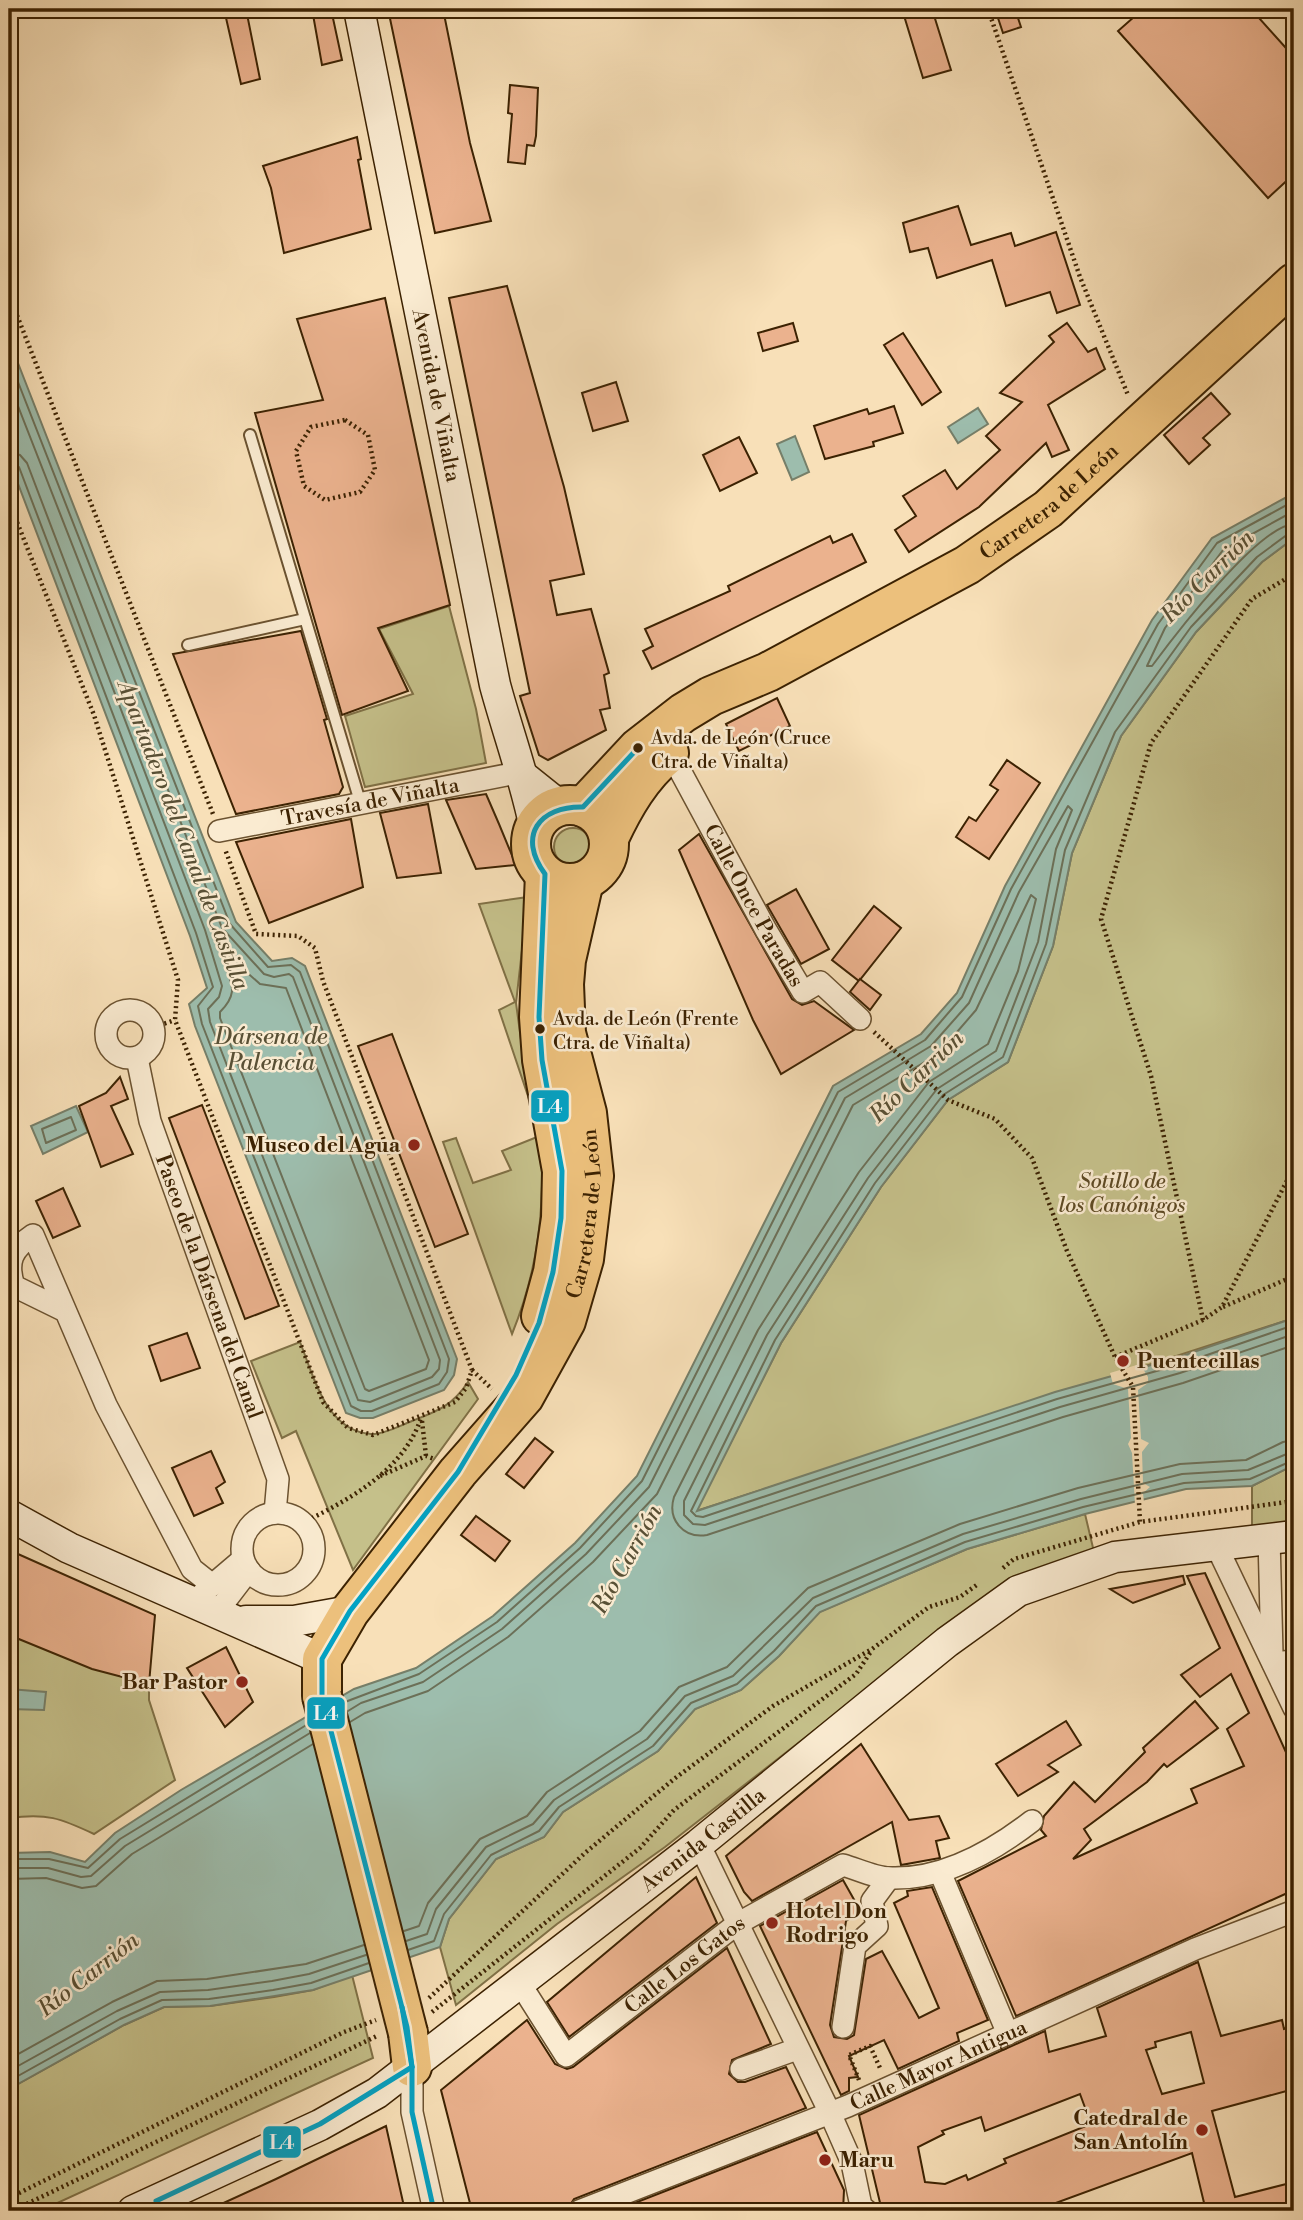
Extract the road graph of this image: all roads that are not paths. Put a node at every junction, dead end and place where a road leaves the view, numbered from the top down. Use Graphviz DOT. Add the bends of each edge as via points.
graph roads {
  1 [pos="359,9"];
  2 [pos="1294,283"];
  3 [pos="250,435"];
  4 [pos="305,619"];
  5 [pos="188,645"];
  6 [pos="768,672"];
  7 [pos="670,752"];
  8 [pos="524,775"];
  9 [pos="361,805"];
  10 [pos="559,814"];
  11 [pos="219,831"];
  12 [pos="609,838"];
  13 [pos="545,874"];
  14 [pos="584,881"];
  15 [pos="860,1019"];
  16 [pos="137,1058"];
  17 [pos="65,1311"];
  18 [pos="458,1472"];
  19 [pos="275,1513"];
  20 [pos="9,1515"];
  21 [pos="1281,1537"];
  22 [pos="1215,1543"];
  23 [pos="246,1564"];
  24 [pos="214,1605"];
  25 [pos="350,1611"];
  26 [pos="322,1659"];
  27 [pos="1294,1661"];
  28 [pos="1273,1663"];
  29 [pos="1294,1708"];
  30 [pos="1032,1821"];
  31 [pos="699,1844"];
  32 [pos="940,1872"];
  33 [pos="889,1878"];
  34 [pos="1294,1911"];
  35 [pos="737,1924"];
  36 [pos="521,1985"];
  37 [pos="843,2027"];
  38 [pos="405,2028"];
  39 [pos="1009,2034"];
  40 [pos="797,2049"];
  41 [pos="741,2069"];
  42 [pos="830,2113"];
  43 [pos="150,2208"];
  44 [pos="862,2210"];
  45 [pos="434,2211"];
  46 [pos="579,2211"];
  1 -- 8 [label="main road, Avenida de Viñalta" via="495,685"];
  2 -- 6 [label="highway, Carretera de León" via="1048,509 967,565"];
  3 -- 4 [label="lane"];
  4 -- 5 [label="lane"];
  4 -- 9 [label="lane"];
  6 -- 7 [label="highway, Carretera de León"];
  6 -- 10 [label="highway, Carretera de León" via="711,696 662,727"];
  7 -- 12 [label="highway, Carretera de León" via="627,802"];
  7 -- 15 [label="street, Calle Once Paradas" via="803,992 820,982"];
  8 -- 9 [label="street, Travesía de Viñalta"];
  8 -- 10 [label="main road"];
  9 -- 11 [label="street, Travesía de Viñalta"];
  10 -- 12 [label="highway" via="600,819"];
  10 -- 13 [label="highway" via="532,850"];
  12 -- 14 [label="highway" via="604,864"];
  13 -- 14 [label="highway" via="564,883"];
  13 -- 18 [label="highway, Carretera de León" via="539,1017 542,1060 558,1133 561,1218 539,1323 516,1375"];
  14 -- 18 [label="highway, Carretera de León" via="564,984 566,1033 587,1113 594,1176 584,1259 566,1321 524,1397"];
  16 -- 16 [label="street" via="127,1059 111,1049 105,1031 115,1014 133,1009 142,1012 154,1027 152,1046"];
  16 -- 19 [label="street, Paseo de la Dársena del Canal" via="150,1121 278,1479"];
  17 -- 24 [label="street" via="106,1405"];
  18 -- 25 [label="highway, Carretera de León"];
  19 -- 23 [label="street" via="248,1528 243,1538"];
  19 -- 23 [label="street" via="302,1523 313,1539 314,1552 303,1574 293,1581 269,1583"];
  20 -- 24 [label="main road" via="69,1548"];
  21 -- 22 [label="main road, Avenida Castilla"];
  21 -- 28 [label="street"];
  22 -- 28 [label="street"];
  22 -- 31 [label="main road, Avenida Castilla" via="1115,1557 1018,1591"];
  23 -- 24 [label="street"];
  23 -- 24 [label="street"];
  24 -- 25 [label="main road" via="272,1623"];
  24 -- 26 [label="main road"];
  25 -- 26 [label="highway, Carretera de León"];
  26 -- 38 [label="highway, bridge" via="322,1696"];
  27 -- 28 [label="street"];
  28 -- 29 [label="street"];
  30 -- 32 [label="street" via="995,1850"];
  31 -- 35 [label="street"];
  31 -- 36 [label="main road, Avenida Castilla"];
  32 -- 33 [label="street"];
  32 -- 39 [label="street"];
  33 -- 35 [label="street, Calle Los Gatos" via="843,1865"];
  33 -- 37 [label="street" via="872,1900 877,1926 855,1946"];
  34 -- 39 [label="street, Calle Mayor Antigua" via="1195,1949"];
  35 -- 36 [label="street, Calle Los Gatos" via="566,2056"];
  35 -- 40 [label="street"];
  36 -- 38 [label="main road, Avenida Castilla"];
  38 -- 43 [label="main road, Avenida Castilla" via="377,2093"];
  38 -- 45 [label="street" via="412,2112"];
  39 -- 42 [label="street, Calle Mayor Antigua"];
  40 -- 41 [label="street"];
  40 -- 42 [label="street"];
  42 -- 44 [label="street" via="852,2163"];
  42 -- 46 [label="street, Calle Mayor Antigua"];
}
